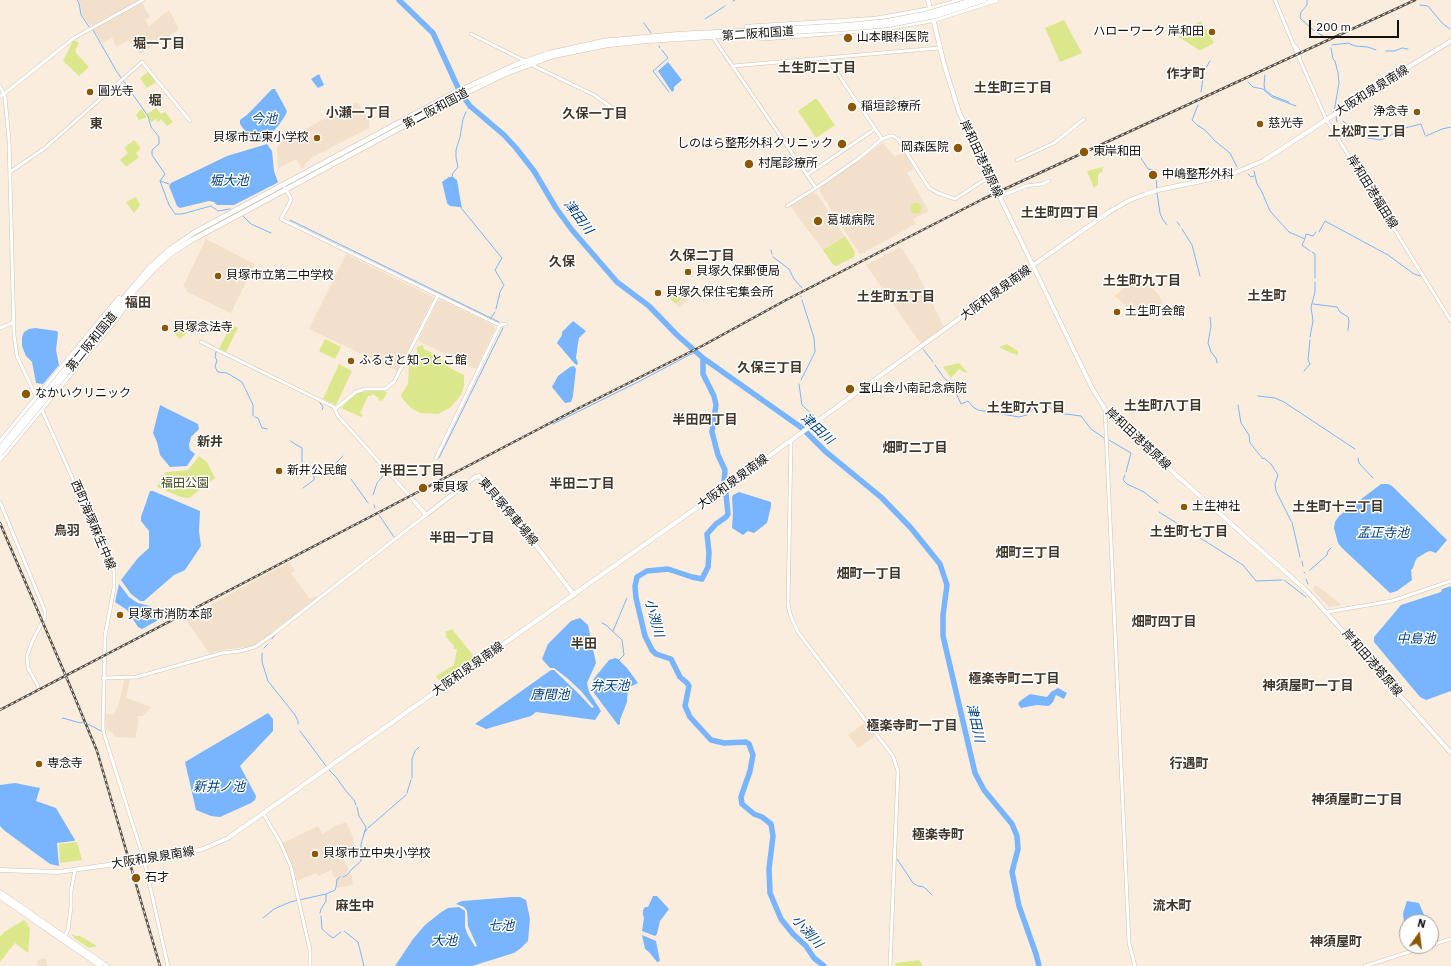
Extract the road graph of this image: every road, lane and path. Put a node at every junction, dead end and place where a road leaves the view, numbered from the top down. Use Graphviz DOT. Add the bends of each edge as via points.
graph roads {
  1 [pos="144,0"];
  2 [pos="928,0"];
  3 [pos="961,0"];
  4 [pos="973,0"];
  5 [pos="984,0"];
  6 [pos="996,0"];
  7 [pos="1275,0"];
  8 [pos="931,9"];
  9 [pos="933,20"];
  10 [pos="734,31"];
  11 [pos="710,32"];
  12 [pos="767,32"];
  13 [pos="471,34"];
  14 [pos="742,35"];
  15 [pos="713,37"];
  16 [pos="1451,41"];
  17 [pos="939,48"];
  18 [pos="827,58"];
  19 [pos="524,61"];
  20 [pos="530,64"];
  21 [pos="732,66"];
  22 [pos="0,86"];
  23 [pos="472,87"];
  24 [pos="4,94"];
  25 [pos="0,97"];
  26 [pos="611,107"];
  27 [pos="1084,119"];
  28 [pos="1326,120"];
  29 [pos="190,121"];
  30 [pos="875,129"];
  31 [pos="882,139"];
  32 [pos="1017,160"];
  33 [pos="10,172"];
  34 [pos="807,175"];
  35 [pos="986,179"];
  36 [pos="1049,181"];
  37 [pos="284,186"];
  38 [pos="816,188"];
  39 [pos="999,197"];
  40 [pos="787,206"];
  41 [pos="1032,266"];
  42 [pos="134,291"];
  43 [pos="127,293"];
  44 [pos="438,295"];
  45 [pos="114,312"];
  46 [pos="1451,320"];
  47 [pos="14,322"];
  48 [pos="506,324"];
  49 [pos="500,325"];
  50 [pos="0,328"];
  51 [pos="201,342"];
  52 [pos="36,397"];
  53 [pos="42,409"];
  54 [pos="1105,409"];
  55 [pos="335,410"];
  56 [pos="791,440"];
  57 [pos="0,442"];
  58 [pos="0,448"];
  59 [pos="0,454"];
  60 [pos="436,458"];
  61 [pos="0,459"];
  62 [pos="0,502"];
  63 [pos="415,502"];
  64 [pos="426,515"];
  65 [pos="1451,581"];
  66 [pos="574,594"];
  67 [pos="1327,612"];
  68 [pos="103,678"];
  69 [pos="38,687"];
  70 [pos="1451,753"];
  71 [pos="263,813"];
  72 [pos="144,860"];
  73 [pos="0,870"];
  74 [pos="75,870"];
  75 [pos="0,892"];
  76 [pos="0,897"];
  77 [pos="64,937"];
  78 [pos="1451,939"];
  79 [pos="1439,943"];
  80 [pos="1404,954"];
  81 [pos="100,966"];
  82 [pos="106,966"];
  83 [pos="168,966"];
  84 [pos="310,966"];
  85 [pos="890,966"];
  86 [pos="1135,966"];
  87 [pos="1365,966"];
  1 -- 24 [label="street" via="74,38"];
  2 -- 8 [label="main road, 岸和田港塔原線"];
  3 -- 8 [label="highway"];
  4 -- 12 [label="highway, 第二阪和国道, bridge" via="933,12 888,21"];
  5 -- 12 [label="highway, 第二阪和国道, bridge" via="935,16 888,25"];
  6 -- 9 [label="highway"];
  7 -- 28 [label="street, 岸和田港福田線"];
  8 -- 9 [label="main road, 岸和田港塔原線"];
  8 -- 10 [label="highway" via="876,19 745,28"];
  9 -- 14 [label="highway" via="850,32 768,38"];
  9 -- 17 [label="main road, 岸和田港塔原線"];
  10 -- 11 [label="highway, 第二阪和国道"];
  10 -- 12 [label="highway, 第二阪和国道"];
  11 -- 15 [label="street"];
  11 -- 19 [label="highway, 第二阪和国道" via="593,43"];
  12 -- 14 [label="highway, 第二阪和国道"];
  13 -- 19 [label="street"];
  14 -- 15 [label="highway, 第二阪和国道"];
  15 -- 20 [label="highway, 第二阪和国道" via="645,40 607,45"];
  15 -- 21 [label="street"];
  16 -- 28 [label="main road, 大阪和泉泉南線"];
  17 -- 18 [label="street"];
  17 -- 39 [label="main road, 岸和田港塔原線" via="959,112"];
  18 -- 21 [label="street"];
  18 -- 30 [label="street"];
  19 -- 20 [label="street"];
  19 -- 23 [label="highway, 第二阪和国道"];
  20 -- 23 [label="highway, 第二阪和国道"];
  20 -- 26 [label="street" via="594,95"];
  21 -- 34 [label="street"];
  22 -- 24 [label="street, 西町海塚麻生中線"];
  23 -- 37 [label="highway, 第二阪和国道"];
  24 -- 25 [label="street"];
  24 -- 33 [label="street, 西町海塚麻生中線"];
  27 -- 32 [label="street" via="1054,143"];
  28 -- 41 [label="main road, 大阪和泉泉南線" via="1266,159 1244,169 1213,179 1158,190 1126,202"];
  28 -- 46 [label="street, 岸和田港福田線"];
  29 -- 33 [label="street" via="142,62 45,148"];
  30 -- 31 [label="street"];
  30 -- 34 [label="street"];
  31 -- 35 [label="street" via="895,136 929,188 953,199"];
  31 -- 38 [label="street"];
  33 -- 47 [label="street, 西町海塚麻生中線"];
  34 -- 38 [label="street"];
  36 -- 39 [label="street" via="1026,186"];
  37 -- 42 [label="highway, 第二阪和国道" via="187,243 159,264"];
  37 -- 43 [label="highway, 第二阪和国道" via="222,217 181,242 149,268"];
  37 -- 44 [label="street" via="290,200 281,218"];
  38 -- 40 [label="street"];
  39 -- 41 [label="main road, 岸和田港塔原線"];
  41 -- 54 [label="main road, 岸和田港塔原線" via="1092,388"];
  41 -- 56 [label="main road, 大阪和泉泉南線"];
  42 -- 45 [label="highway, 第二阪和国道"];
  42 -- 53 [label="highway" via="119,315"];
  43 -- 45 [label="highway, 第二阪和国道"];
  43 -- 52 [label="highway" via="110,308"];
  44 -- 49 [label="street"];
  44 -- 55 [label="street" via="394,382 385,388 356,392"];
  45 -- 58 [label="highway, 第二阪和国道, bridge"];
  45 -- 59 [label="highway, 第二阪和国道, bridge"];
  47 -- 50 [label="street"];
  47 -- 52 [label="street, 西町海塚麻生中線" via="18,356"];
  48 -- 49 [label="street"];
  49 -- 60 [label="street"];
  51 -- 55 [label="street" via="326,403"];
  52 -- 53 [label="street, 西町海塚麻生中線"];
  52 -- 57 [label="highway"];
  53 -- 61 [label="highway"];
  53 -- 68 [label="street, 西町海塚麻生中線" via="114,572 114,588 105,636"];
  54 -- 67 [label="main road, 岸和田港塔原線" via="1308,591"];
  54 -- 86 [label="street" via="1129,942"];
  55 -- 63 [label="street"];
  56 -- 66 [label="main road, 大阪和泉泉南線"];
  56 -- 85 [label="street" via="788,605 791,617 809,647 893,756 898,771"];
  62 -- 69 [label="street" via="45,611 28,656 28,668"];
  63 -- 64 [label="main road"];
  64 -- 66 [label="main road, 東貝塚停車場線" via="475,476 479,476 501,500"];
  64 -- 68 [label="street" via="255,647 222,652 137,676"];
  65 -- 67 [label="street" via="1392,601"];
  66 -- 71 [label="main road, 大阪和泉泉南線"];
  67 -- 70 [label="main road, 岸和田港塔原線"];
  68 -- 72 [label="street, 西町海塚麻生中線" via="104,734"];
  71 -- 72 [label="main road, 大阪和泉泉南線" via="232,835 209,847 183,855"];
  71 -- 84 [label="street" via="291,867 310,950"];
  72 -- 74 [label="main road, 大阪和泉泉南線"];
  72 -- 83 [label="street, 西町海塚麻生中線"];
  73 -- 74 [label="main road, 大阪和泉泉南線"];
  74 -- 77 [label="street" via="68,930"];
  75 -- 77 [label="main road"];
  76 -- 81 [label="main road"];
  77 -- 82 [label="main road"];
  78 -- 79 [label="street"];
  80 -- 87 [label="street"];
}
